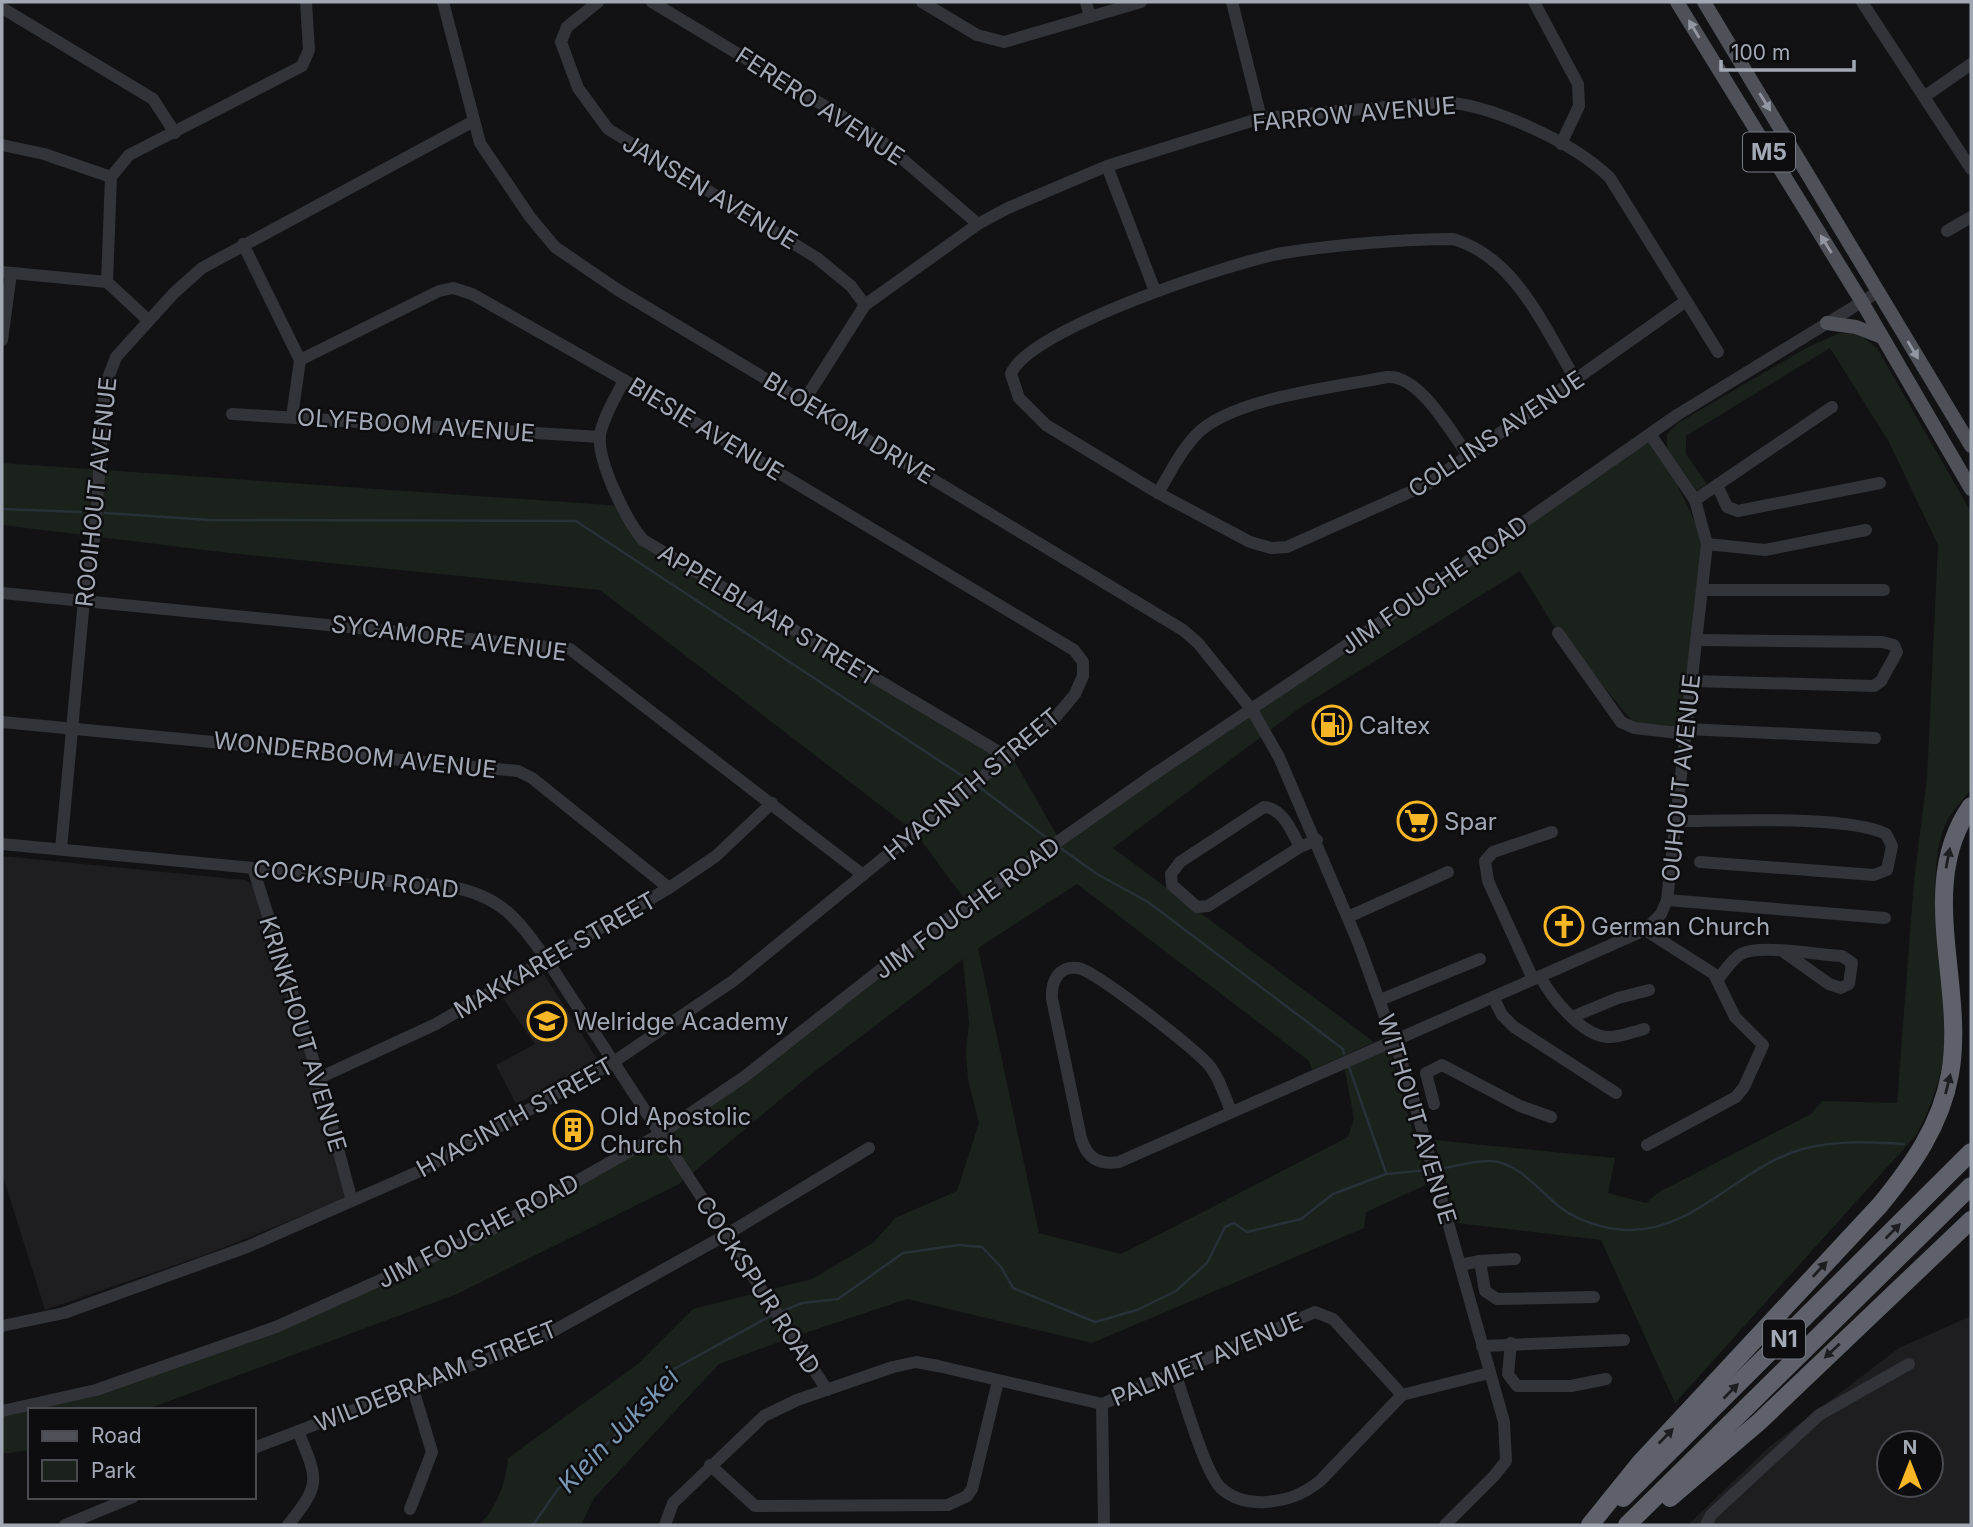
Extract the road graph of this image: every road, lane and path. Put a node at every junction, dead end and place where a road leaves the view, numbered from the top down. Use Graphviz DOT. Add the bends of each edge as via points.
graph roads {
  1 [pos="306,2"];
  2 [pos="443,2"];
  3 [pos="598,2"];
  4 [pos="652,2"];
  5 [pos="922,2"];
  6 [pos="1086,2"];
  7 [pos="1141,2"];
  8 [pos="1232,2"];
  9 [pos="1534,2"];
  10 [pos="1677,2"];
  11 [pos="1704,2"];
  12 [pos="1862,2"];
  13 [pos="2,8"];
  14 [pos="1090,17"];
  15 [pos="1971,64"];
  16 [pos="1924,97"];
  17 [pos="1261,118"];
  18 [pos="472,122"];
  19 [pos="175,133"];
  20 [pos="2,145"];
  21 [pos="1561,145"];
  22 [pos="1107,166"];
  23 [pos="1971,169"];
  24 [pos="111,177"];
  25 [pos="1971,217"];
  26 [pos="978,223"];
  27 [pos="1947,230"];
  28 [pos="243,244"];
  29 [pos="6,272"];
  30 [pos="107,282"];
  31 [pos="1155,291"];
  32 [pos="1878,292"];
  33 [pos="1686,301"];
  34 [pos="1862,302"];
  35 [pos="865,304"];
  36 [pos="148,320"];
  37 [pos="1827,323"];
  38 [pos="1882,337"];
  39 [pos="2,340"];
  40 [pos="1717,352"];
  41 [pos="300,360"];
  42 [pos="624,380"];
  43 [pos="1576,380"];
  44 [pos="804,401"];
  45 [pos="1832,407"];
  46 [pos="232,414"];
  47 [pos="292,417"];
  48 [pos="1650,434"];
  49 [pos="600,437"];
  50 [pos="1971,446"];
  51 [pos="1468,455"];
  52 [pos="1880,483"];
  53 [pos="1717,485"];
  54 [pos="1971,489"];
  55 [pos="1158,493"];
  56 [pos="1695,500"];
  57 [pos="1866,530"];
  58 [pos="1707,544"];
  59 [pos="1702,590"];
  60 [pos="1884,590"];
  61 [pos="2,593"];
  62 [pos="84,600"];
  63 [pos="1558,632"];
  64 [pos="1697,640"];
  65 [pos="1083,676"];
  66 [pos="1692,681"];
  67 [pos="1252,710"];
  68 [pos="2,722"];
  69 [pos="72,729"];
  70 [pos="1687,732"];
  71 [pos="1875,738"];
  72 [pos="1009,758"];
  73 [pos="772,803"];
  74 [pos="1971,806"];
  75 [pos="1678,821"];
  76 [pos="1552,832"];
  77 [pos="1317,840"];
  78 [pos="2,844"];
  79 [pos="1300,847"];
  80 [pos="61,849"];
  81 [pos="1700,862"];
  82 [pos="253,868"];
  83 [pos="1448,872"];
  84 [pos="863,874"];
  85 [pos="669,888"];
  86 [pos="1668,900"];
  87 [pos="1348,917"];
  88 [pos="1885,918"];
  89 [pos="1645,930"];
  90 [pos="1784,952"];
  91 [pos="1480,959"];
  92 [pos="547,960"];
  93 [pos="1536,978"];
  94 [pos="1718,979"];
  95 [pos="1649,990"];
  96 [pos="1493,997"];
  97 [pos="1380,1000"];
  98 [pos="1572,1017"];
  99 [pos="1644,1029"];
  100 [pos="1396,1040"];
  101 [pos="612,1063"];
  102 [pos="1426,1073"];
  103 [pos="319,1079"];
  104 [pos="1408,1080"];
  105 [pos="1616,1093"];
  106 [pos="1434,1104"];
  107 [pos="1231,1111"];
  108 [pos="1551,1118"];
  109 [pos="660,1134"];
  110 [pos="1647,1145"];
  111 [pos="869,1148"];
  112 [pos="1971,1152"];
  113 [pos="1971,1186"];
  114 [pos="352,1201"];
  115 [pos="1971,1220"];
  116 [pos="724,1236"];
  117 [pos="1516,1259"];
  118 [pos="1480,1261"];
  119 [pos="1460,1265"];
  120 [pos="1594,1297"];
  121 [pos="2,1326"];
  122 [pos="1624,1340"];
  123 [pos="1511,1342"];
  124 [pos="1482,1346"];
  125 [pos="1909,1364"];
  126 [pos="1175,1373"];
  127 [pos="1489,1373"];
  128 [pos="1606,1379"];
  129 [pos="998,1381"];
  130 [pos="413,1389"];
  131 [pos="827,1390"];
  132 [pos="1402,1395"];
  133 [pos="1102,1404"];
  134 [pos="2,1410"];
  135 [pos="298,1431"];
  136 [pos="256,1447"];
  137 [pos="710,1465"];
  138 [pos="128,1499"];
  139 [pos="410,1509"];
  140 [pos="65,1525"];
  141 [pos="288,1525"];
  142 [pos="665,1525"];
  143 [pos="1104,1525"];
  144 [pos="1445,1525"];
  145 [pos="1590,1525"];
  146 [pos="1596,1525"];
  147 [pos="1628,1525"];
  148 [pos="1636,1525"];
  149 [pos="1706,1525"];
  1 -- 19 [label="street" via="309,50 302,66"];
  2 -- 18 [label="street, BLOEKOM DRIVE"];
  3 -- 35 [label="street, JANSEN AVENUE" via="567,27 561,42 578,88 608,129 817,258"];
  4 -- 26 [label="street, FERERO AVENUE" via="878,138"];
  5 -- 14 [label="street" via="995,41"];
  6 -- 14 [label="street"];
  7 -- 14 [label="street"];
  8 -- 17 [label="street"];
  9 -- 21 [label="street" via="1581,97"];
  34 -- 10 [label="main road, M5, one-way"];
  11 -- 32 [label="main road, M5, one-way"];
  12 -- 16 [label="street"];
  13 -- 19 [label="street" via="153,99"];
  15 -- 16 [label="street"];
  16 -- 23 [label="street"];
  17 -- 21 [label="street, FARROW AVENUE" via="1457,103 1491,112"];
  17 -- 22 [label="street, FARROW AVENUE"];
  18 -- 28 [label="street, ROOIHOUT AVENUE"];
  18 -- 44 [label="street, BLOEKOM DRIVE" via="492,164 555,247"];
  19 -- 24 [label="street" via="129,155"];
  20 -- 24 [label="street"];
  21 -- 33 [label="street, FARROW AVENUE" via="1610,178"];
  22 -- 26 [label="street, FARROW AVENUE"];
  22 -- 31 [label="street"];
  24 -- 30 [label="street"];
  25 -- 27 [label="street"];
  26 -- 35 [label="street, FARROW AVENUE"];
  28 -- 36 [label="street, ROOIHOUT AVENUE" via="190,277"];
  28 -- 41 [label="street"];
  29 -- 30 [label="street"];
  29 -- 39 [label="street"];
  30 -- 36 [label="street"];
  31 -- 43 [label="street" via="1283,253 1452,239 1475,248 1510,275"];
  31 -- 55 [label="street, COLLINS AVENUE" via="1040,346 1014,367 1011,382 1019,398 1046,425"];
  32 -- 34 [label="street, JIM FOUCHE ROAD"];
  32 -- 50 [label="main road, M5, one-way"];
  33 -- 40 [label="street, FARROW AVENUE"];
  33 -- 43 [label="street, COLLINS AVENUE"];
  34 -- 37 [label="street, JIM FOUCHE ROAD"];
  34 -- 38 [label="main road, M5"];
  35 -- 44 [label="street, FARROW AVENUE"];
  36 -- 62 [label="street, ROOIHOUT AVENUE" via="116,357 107,375 95,533"];
  37 -- 38 [label="main road"];
  37 -- 48 [label="street, JIM FOUCHE ROAD"];
  38 -- 54 [label="main road, M5"];
  41 -- 42 [label="street, BIESIE AVENUE" via="422,298 453,288 472,294"];
  41 -- 47 [label="street"];
  42 -- 49 [label="street"];
  42 -- 65 [label="street, BIESIE AVENUE" via="1074,650 1083,662"];
  43 -- 51 [label="street, COLLINS AVENUE"];
  44 -- 67 [label="street, BLOEKOM DRIVE" via="1183,630"];
  45 -- 53 [label="street"];
  46 -- 47 [label="street, OLYFBOOM AVENUE"];
  47 -- 49 [label="street, OLYFBOOM AVENUE"];
  48 -- 56 [label="street, OUHOUT AVENUE"];
  48 -- 67 [label="street, JIM FOUCHE ROAD"];
  49 -- 72 [label="street, APPELBLAAR STREET" via="622,508 648,544"];
  51 -- 55 [label="street, COLLINS AVENUE" via="1412,493 1287,547 1250,542"];
  51 -- 55 [label="street" via="1415,385 1400,377 1387,377 1248,406 1218,418 1187,446"];
  52 -- 53 [label="street" via="1738,511 1727,508"];
  53 -- 56 [label="street"];
  56 -- 58 [label="street, OUHOUT AVENUE"];
  57 -- 58 [label="street" via="1765,550"];
  58 -- 59 [label="street, OUHOUT AVENUE"];
  59 -- 60 [label="street"];
  59 -- 64 [label="street, OUHOUT AVENUE"];
  61 -- 62 [label="street, SYCAMORE AVENUE"];
  62 -- 69 [label="street, ROOIHOUT AVENUE"];
  62 -- 73 [label="street, SYCAMORE AVENUE" via="563,646 578,652"];
  63 -- 70 [label="street" via="1621,722 1640,729"];
  64 -- 66 [label="street, OUHOUT AVENUE"];
  64 -- 66 [label="street" via="1882,642 1894,645 1897,652 1874,686"];
  65 -- 72 [label="street, HYACINTH STREET" via="1055,718"];
  66 -- 70 [label="street, OUHOUT AVENUE"];
  67 -- 77 [label="street, WITHOUT AVENUE" via="1290,777"];
  67 -- 109 [label="street, JIM FOUCHE ROAD" via="926,934 744,1077"];
  68 -- 69 [label="street, WONDERBOOM AVENUE"];
  69 -- 80 [label="street, ROOIHOUT AVENUE"];
  69 -- 85 [label="street, WONDERBOOM AVENUE" via="518,771 533,778"];
  70 -- 71 [label="street"];
  70 -- 75 [label="street, OUHOUT AVENUE"];
  72 -- 84 [label="street, HYACINTH STREET"];
  73 -- 84 [label="street, SYCAMORE AVENUE"];
  73 -- 85 [label="street, MAKKAREE STREET" via="716,856"];
  145 -- 74 [label="highway, one-way" via="1640,1463 1880,1205 1912,1163 1938,1117 1950,1076 1955,1023 1944,903 1947,859"];
  75 -- 81 [label="street" via="1862,827 1886,834 1892,846 1886,870 1874,875"];
  75 -- 86 [label="street, OUHOUT AVENUE"];
  76 -- 93 [label="street" via="1493,852 1485,861 1488,881"];
  77 -- 79 [label="street"];
  77 -- 87 [label="street, WITHOUT AVENUE"];
  78 -- 80 [label="street, COCKSPUR ROAD"];
  79 -- 79 [label="street" via="1275,809 1264,807 1180,862 1171,874 1172,885 1197,906 1208,906"];
  80 -- 82 [label="street, COCKSPUR ROAD"];
  82 -- 92 [label="street, COCKSPUR ROAD" via="466,889 512,912"];
  82 -- 103 [label="street, KRINKHOUT AVENUE"];
  83 -- 87 [label="street"];
  84 -- 101 [label="street, HYACINTH STREET" via="716,994"];
  85 -- 92 [label="street, MAKKAREE STREET"];
  86 -- 88 [label="street"];
  86 -- 89 [label="street, OUHOUT AVENUE"];
  87 -- 97 [label="street, WITHOUT AVENUE"];
  89 -- 93 [label="street, OUHOUT AVENUE"];
  89 -- 94 [label="street"];
  90 -- 90 [label="street" via="1847,958 1852,968 1849,984 1841,988 1829,984"];
  90 -- 94 [label="street" via="1741,954"];
  91 -- 97 [label="street"];
  92 -- 101 [label="street, COCKSPUR ROAD"];
  92 -- 103 [label="street, MAKKAREE STREET" via="436,1024"];
  93 -- 96 [label="street, OUHOUT AVENUE"];
  93 -- 98 [label="street"];
  94 -- 110 [label="street" via="1740,1024 1763,1045 1736,1097"];
  95 -- 98 [label="street"];
  96 -- 100 [label="street, OUHOUT AVENUE"];
  96 -- 105 [label="street" via="1514,1027"];
  97 -- 100 [label="street, WITHOUT AVENUE"];
  98 -- 99 [label="street" via="1602,1036"];
  100 -- 104 [label="street, WITHOUT AVENUE"];
  100 -- 107 [label="street, OUHOUT AVENUE"];
  101 -- 109 [label="street, COCKSPUR ROAD"];
  101 -- 114 [label="street, HYACINTH STREET" via="442,1159"];
  102 -- 104 [label="street"];
  102 -- 106 [label="street"];
  102 -- 108 [label="street" via="1443,1065 1520,1107"];
  103 -- 114 [label="street, KRINKHOUT AVENUE"];
  104 -- 119 [label="street, WITHOUT AVENUE"];
  107 -- 107 [label="street, OUHOUT AVENUE" via="1119,1162 1093,1160 1081,1138 1052,999 1054,979 1070,968 1085,970 1150,1017 1206,1062"];
  109 -- 116 [label="street, COCKSPUR ROAD"];
  109 -- 134 [label="street, JIM FOUCHE ROAD" via="487,1232 236,1344 61,1400"];
  111 -- 116 [label="street, WILDEBRAAM STREET"];
  146 -- 112 [label="highway, N1, one-way"];
  113 -- 147 [label="highway, N1"];
  114 -- 121 [label="street, HYACINTH STREET" via="197,1267 64,1313"];
  115 -- 148 [label="highway, one-way" via="1759,1422"];
  116 -- 130 [label="street, WILDEBRAAM STREET" via="537,1340"];
  116 -- 131 [label="street, COCKSPUR ROAD"];
  117 -- 118 [label="street"];
  118 -- 119 [label="street"];
  118 -- 120 [label="street" via="1484,1286 1492,1297"];
  119 -- 124 [label="street, WITHOUT AVENUE"];
  122 -- 123 [label="street"];
  123 -- 124 [label="street"];
  123 -- 128 [label="street" via="1508,1374 1517,1386 1571,1386"];
  124 -- 127 [label="street, WITHOUT AVENUE"];
  125 -- 149 [label="street" via="1819,1415 1711,1515"];
  126 -- 132 [label="street, PALMIET AVENUE" via="1315,1312 1333,1319"];
  126 -- 132 [label="street" via="1218,1486 1256,1503 1288,1500 1304,1493"];
  126 -- 133 [label="street, PALMIET AVENUE"];
  127 -- 132 [label="street"];
  127 -- 144 [label="street, WITHOUT AVENUE" via="1504,1422 1506,1461"];
  129 -- 131 [label="street, PALMIET AVENUE" via="916,1362"];
  129 -- 133 [label="street, PALMIET AVENUE"];
  129 -- 137 [label="street" via="972,1489 948,1505 755,1506"];
  130 -- 135 [label="street, WILDEBRAAM STREET"];
  130 -- 139 [label="street" via="432,1452"];
  131 -- 137 [label="street, PALMIET AVENUE" via="764,1416"];
  133 -- 143 [label="street"];
  135 -- 136 [label="street, WILDEBRAAM STREET"];
  135 -- 141 [label="street" via="314,1483"];
  137 -- 142 [label="street, PALMIET AVENUE" via="673,1503"];
  138 -- 140 [label="street"];
}
